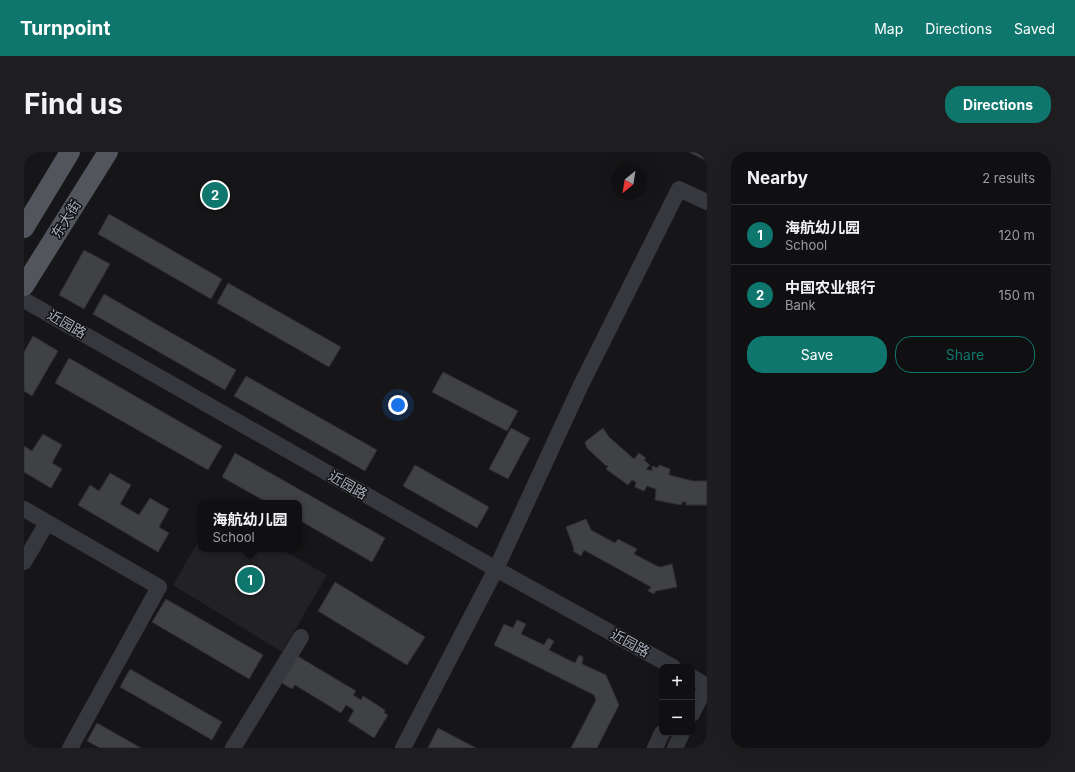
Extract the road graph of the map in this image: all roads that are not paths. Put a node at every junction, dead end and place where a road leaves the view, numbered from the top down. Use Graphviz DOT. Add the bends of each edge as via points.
graph roads {
  1 [pos="70,152"];
  2 [pos="108,152"];
  3 [pos="707,202"];
  4 [pos="24,228"];
  5 [pos="24,286"];
  6 [pos="24,300"];
  7 [pos="24,510"];
  8 [pos="47,523"];
  9 [pos="24,562"];
  10 [pos="496,569"];
  11 [pos="301,637"];
  12 [pos="668,664"];
  13 [pos="698,682"];
  14 [pos="695,700"];
  15 [pos="661,736"];
  16 [pos="681,736"];
  17 [pos="70,748"];
  18 [pos="233,748"];
  19 [pos="404,748"];
  20 [pos="655,748"];
  21 [pos="675,748"];
  1 -- 4 [label="main road"];
  2 -- 5 [label="main road, 东大街"];
  3 -- 10 [label="street" via="679,189 580,387"];
  6 -- 10 [label="street, 近园路"];
  7 -- 8 [label="street"];
  8 -- 9 [label="street"];
  8 -- 17 [label="street" via="159,587"];
  10 -- 12 [label="street, 近园路"];
  10 -- 19 [label="street"];
  11 -- 18 [label="street"];
  13 -- 14 [label="street"];
  15 -- 20 [label="street"];
  16 -- 21 [label="street"];
}
